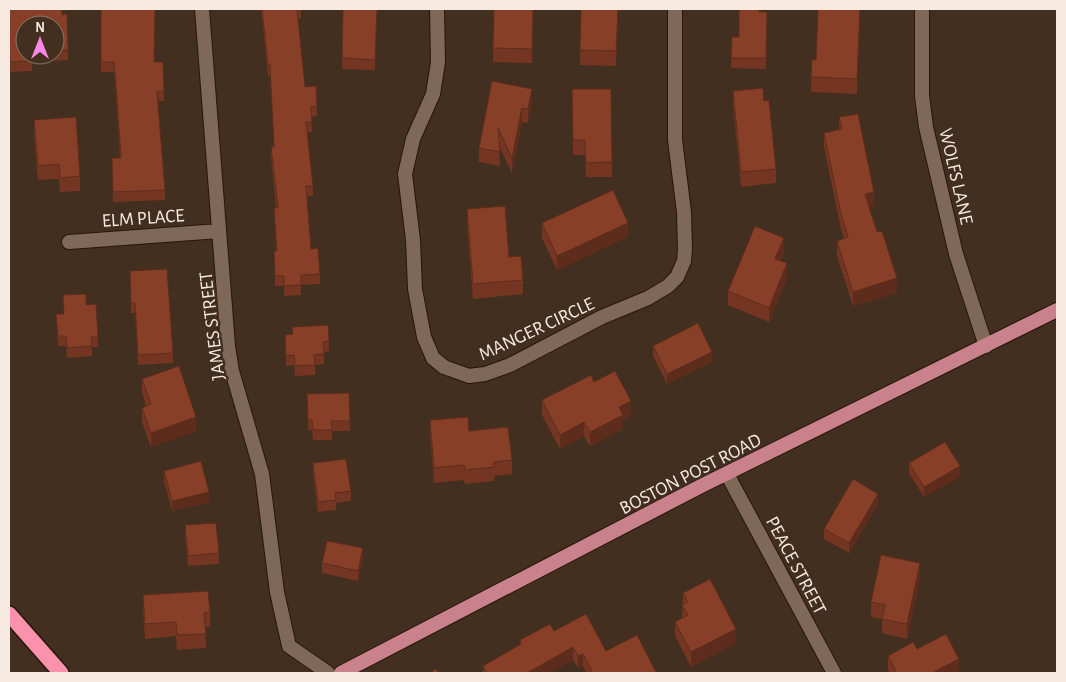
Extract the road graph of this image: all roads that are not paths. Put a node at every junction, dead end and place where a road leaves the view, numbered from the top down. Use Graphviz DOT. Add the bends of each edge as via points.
graph roads {
  1 [pos="202,9"];
  2 [pos="436,9"];
  3 [pos="675,9"];
  4 [pos="922,9"];
  5 [pos="219,231"];
  6 [pos="69,242"];
  7 [pos="1057,310"];
  8 [pos="986,346"];
  9 [pos="727,474"];
  10 [pos="9,614"];
  11 [pos="61,673"];
  12 [pos="328,673"];
  13 [pos="341,673"];
  14 [pos="834,673"];
  1 -- 5 [label="street, JAMES STREET"];
  2 -- 3 [label="street, MANGER CIRCLE" via="438,62 433,94 413,139 405,174 415,289 424,337 434,358 444,367 469,376 510,365 602,317 648,298 677,277 685,249 675,140"];
  4 -- 8 [label="street, WOLFS LANE" via="922,96 926,127 956,254"];
  5 -- 6 [label="street, ELM PLACE"];
  5 -- 12 [label="street, JAMES STREET" via="232,371 262,474 277,592 288,646"];
  7 -- 8 [label="main road, BOSTON POST ROAD"];
  8 -- 9 [label="main road, BOSTON POST ROAD"];
  9 -- 13 [label="main road, BOSTON POST ROAD"];
  9 -- 14 [label="street, PEACE STREET"];
  10 -- 11 [label="highway"];
}
